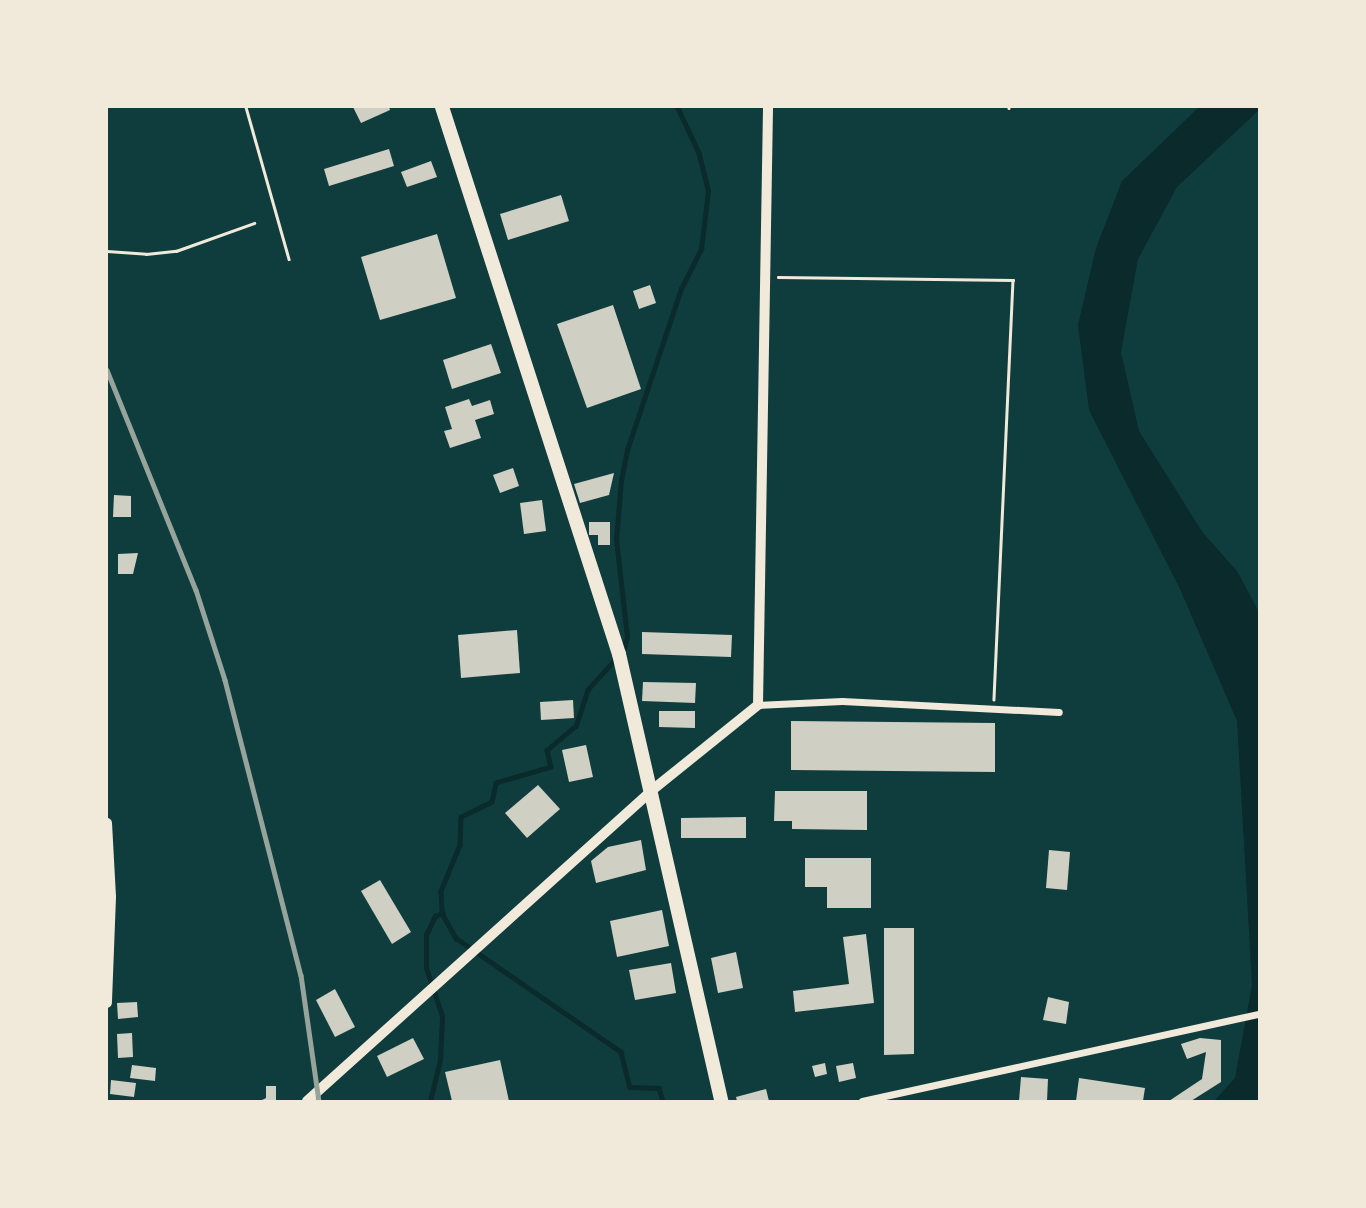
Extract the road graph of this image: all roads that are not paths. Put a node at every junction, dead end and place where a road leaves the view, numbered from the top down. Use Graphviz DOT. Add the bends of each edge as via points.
graph roads {
  1 [pos="442,107"];
  2 [pos="768,107"];
  3 [pos="758,705"];
  4 [pos="1059,712"];
  5 [pos="651,791"];
  6 [pos="107,823"];
  7 [pos="107,1003"];
  8 [pos="1259,1014"];
  9 [pos="307,1101"];
  10 [pos="722,1101"];
  11 [pos="862,1101"];
  1 -- 5 [label="highway" via="619,654"];
  2 -- 3 [label="street"];
  3 -- 4 [label="street" via="842,701"];
  3 -- 5 [label="street"];
  5 -- 9 [label="street"];
  5 -- 10 [label="highway"];
  6 -- 7 [label="street" via="111,897"];
  8 -- 11 [label="street"];
}
